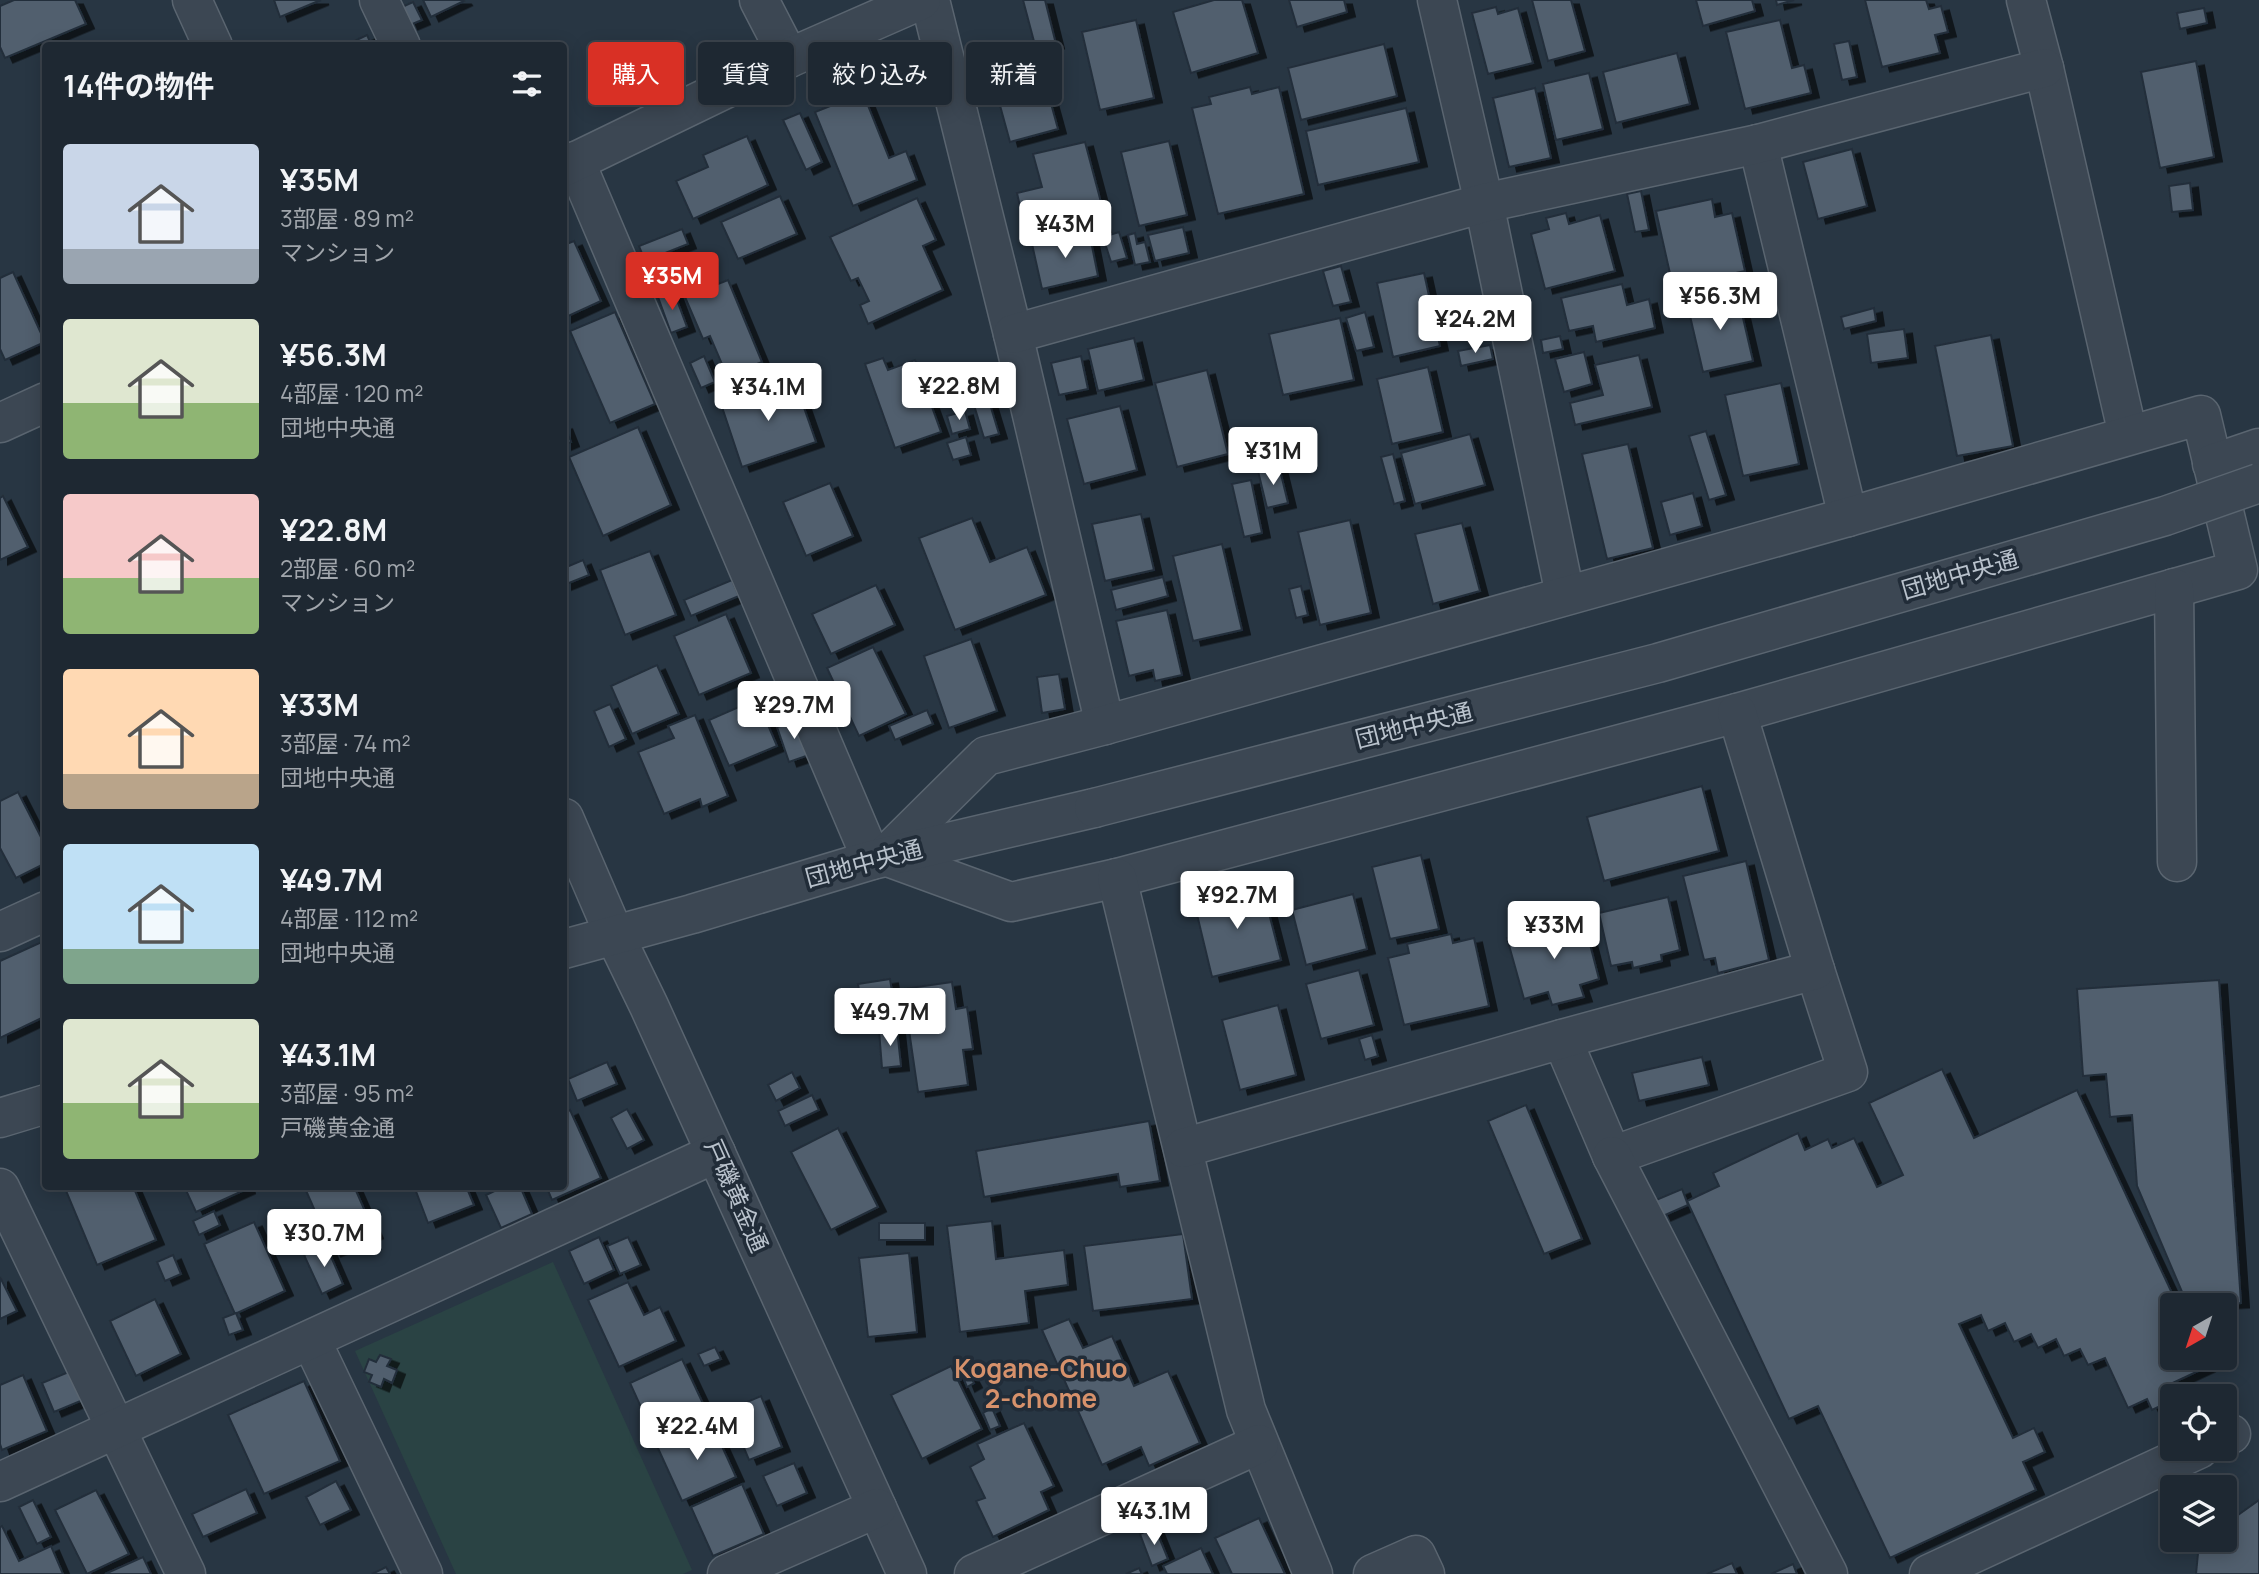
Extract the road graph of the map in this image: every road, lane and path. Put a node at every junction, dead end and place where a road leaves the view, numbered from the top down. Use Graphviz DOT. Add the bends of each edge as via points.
graph roads {
  1 [pos="192,0"];
  2 [pos="379,0"];
  3 [pos="760,0"];
  4 [pos="921,0"];
  5 [pos="930,0"];
  6 [pos="1437,0"];
  7 [pos="2026,0"];
  8 [pos="211,42"];
  9 [pos="399,42"];
  10 [pos="781,42"];
  11 [pos="794,56"];
  12 [pos="2044,68"];
  13 [pos="698,102"];
  14 [pos="1758,144"];
  15 [pos="569,164"];
  16 [pos="1484,203"];
  17 [pos="1013,334"];
  18 [pos="42,404"];
  19 [pos="0,423"];
  20 [pos="2128,435"];
  21 [pos="2259,448"];
  22 [pos="2212,464"];
  23 [pos="2259,483"];
  24 [pos="1848,517"];
  25 [pos="2174,589"];
  26 [pos="1565,595"];
  27 [pos="1737,713"];
  28 [pos="1105,725"];
  29 [pos="567,825"];
  30 [pos="878,858"];
  31 [pos="2177,862"];
  32 [pos="1117,878"];
  33 [pos="42,913"];
  34 [pos="0,932"];
  35 [pos="614,934"];
  36 [pos="567,948"];
  37 [pos="1815,970"];
  38 [pos="1562,1040"];
  39 [pos="42,1105"];
  40 [pos="0,1118"];
  41 [pos="1183,1148"];
  42 [pos="716,1153"];
  43 [pos="1612,1156"];
  44 [pos="0,1188"];
  45 [pos="311,1340"];
  46 [pos="117,1429"];
  47 [pos="1259,1444"];
  48 [pos="2173,1461"];
  49 [pos="0,1482"];
  50 [pos="877,1508"];
  51 [pos="186,1574"];
  52 [pos="423,1574"];
  53 [pos="727,1574"];
  54 [pos="907,1574"];
  55 [pos="974,1574"];
  56 [pos="1313,1574"];
  57 [pos="1373,1574"];
  58 [pos="1424,1574"];
  59 [pos="1828,1574"];
  60 [pos="1929,1574"];
  1 -- 8 [label="street"];
  2 -- 9 [label="street"];
  3 -- 10 [label="street"];
  4 -- 11 [label="street"];
  5 -- 17 [label="street"];
  6 -- 16 [label="street"];
  7 -- 12 [label="street"];
  12 -- 14 [label="street"];
  12 -- 20 [label="street"];
  13 -- 15 [label="street"];
  14 -- 16 [label="street"];
  14 -- 24 [label="street"];
  15 -- 30 [label="street"];
  16 -- 17 [label="street"];
  16 -- 26 [label="street"];
  17 -- 28 [label="street"];
  18 -- 19 [label="street"];
  20 -- 22 [label="street" via="2201,415"];
  20 -- 24 [label="street"];
  21 -- 22 [label="street"];
  22 -- 25 [label="street" via="2238,570"];
  23 -- 30 [label="street, 団地中央通, bridge" via="2165,516 1658,663 1094,808"];
  24 -- 26 [label="street"];
  25 -- 27 [label="street"];
  25 -- 31 [label="street"];
  26 -- 28 [label="street"];
  27 -- 32 [label="street"];
  27 -- 37 [label="street"];
  28 -- 30 [label="street" via="986,756"];
  29 -- 35 [label="street, 戸磯黄金通"];
  30 -- 32 [label="street" via="1011,902"];
  30 -- 35 [label="street, 団地中央通"];
  32 -- 41 [label="street"];
  33 -- 34 [label="street"];
  35 -- 36 [label="street, 団地中央通"];
  35 -- 42 [label="street, 戸磯黄金通"];
  37 -- 38 [label="street"];
  37 -- 43 [label="street" via="1848,1072"];
  38 -- 41 [label="street"];
  38 -- 43 [label="street"];
  39 -- 40 [label="street"];
  41 -- 47 [label="street"];
  42 -- 45 [label="street"];
  42 -- 50 [label="street, 戸磯黄金通"];
  43 -- 59 [label="street"];
  44 -- 46 [label="street"];
  45 -- 46 [label="street"];
  45 -- 52 [label="street"];
  46 -- 49 [label="street"];
  46 -- 51 [label="street"];
  47 -- 55 [label="street"];
  47 -- 56 [label="street"];
  48 -- 60 [label="street"];
  50 -- 53 [label="street"];
  50 -- 54 [label="street, 戸磯黄金通"];
  57 -- 58 [label="street" via="1416,1555"];
}
